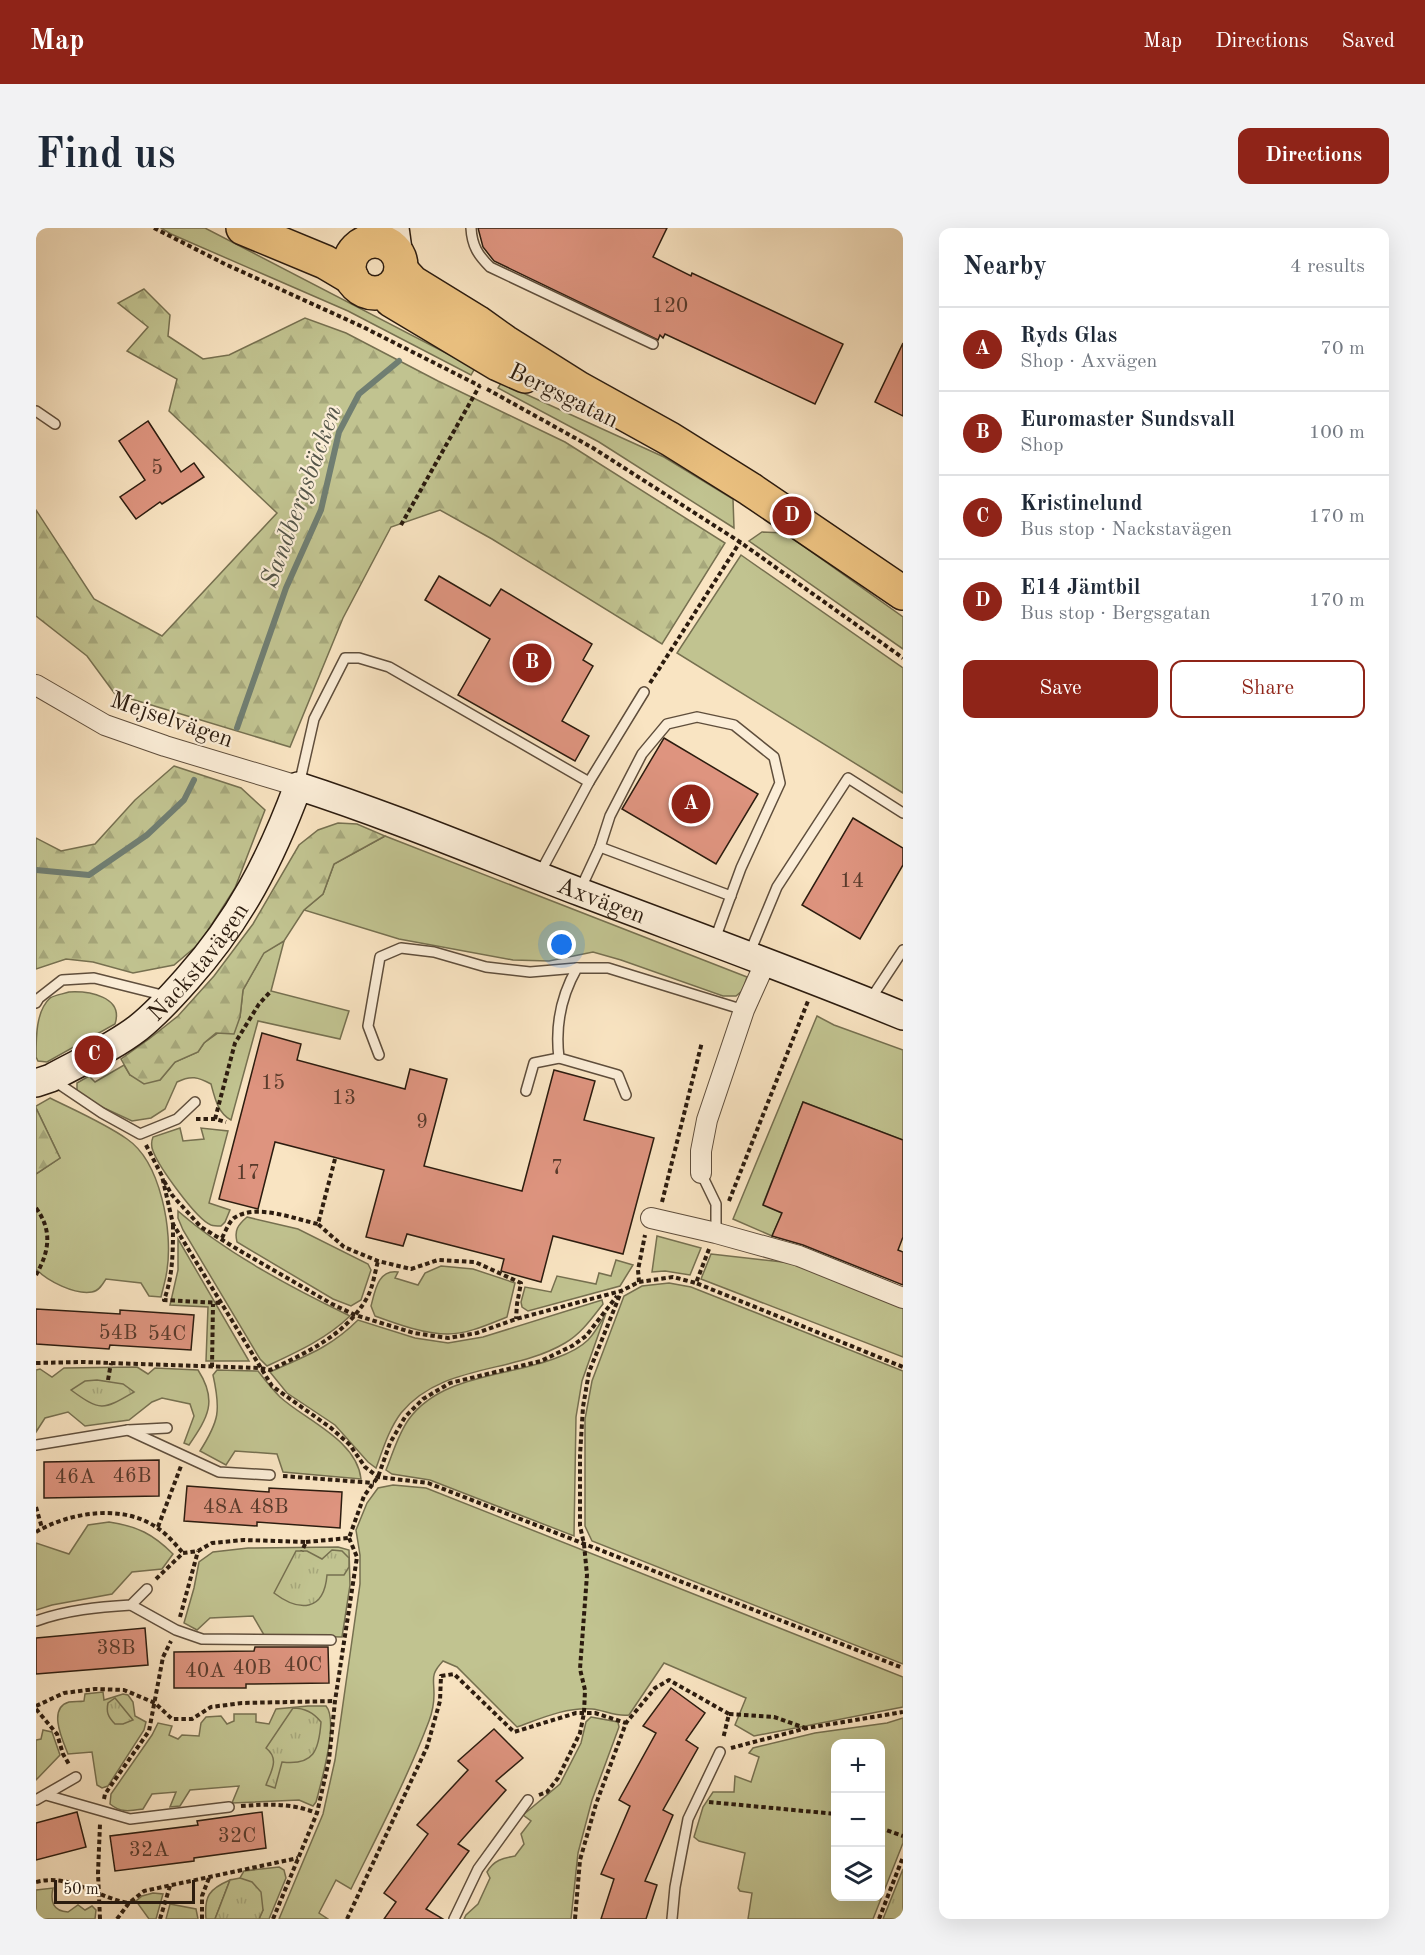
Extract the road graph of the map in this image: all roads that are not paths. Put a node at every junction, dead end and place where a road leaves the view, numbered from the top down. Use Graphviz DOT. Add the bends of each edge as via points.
graph roads {
  1 [pos="243,228"];
  2 [pos="304,228"];
  3 [pos="471,228"];
  4 [pos="363,251"];
  5 [pos="395,261"];
  6 [pos="653,344"];
  7 [pos="36,411"];
  8 [pos="55,424"];
  9 [pos="903,593"];
  10 [pos="36,685"];
  11 [pos="644,692"];
  12 [pos="589,782"];
  13 [pos="298,786"];
  14 [pos="903,813"];
  15 [pos="600,848"];
  16 [pos="539,876"];
  17 [pos="579,892"];
  18 [pos="731,896"];
  19 [pos="714,941"];
  20 [pos="903,950"];
  21 [pos="758,958"];
  22 [pos="899,963"];
  23 [pos="577,968"];
  24 [pos="172,997"];
  25 [pos="869,1002"];
  26 [pos="36,1003"];
  27 [pos="744,1010"];
  28 [pos="903,1016"];
  29 [pos="379,1055"];
  30 [pos="560,1058"];
  31 [pos="44,1081"];
  32 [pos="526,1091"];
  33 [pos="626,1095"];
  34 [pos="195,1102"];
  35 [pos="701,1173"];
  36 [pos="651,1218"];
  37 [pos="716,1233"];
  38 [pos="903,1298"];
  39 [pos="167,1428"];
  40 [pos="128,1430"];
  41 [pos="36,1445"];
  42 [pos="270,1475"];
  43 [pos="147,1589"];
  44 [pos="130,1605"];
  45 [pos="36,1621"];
  46 [pos="331,1640"];
  47 [pos="720,1752"];
  48 [pos="76,1777"];
  49 [pos="46,1795"];
  50 [pos="36,1800"];
  51 [pos="528,1800"];
  52 [pos="229,1807"];
  53 [pos="454,1919"];
  54 [pos="672,1919"];
  1 -- 4 [label="highway, Bergsgatan" via="325,262"];
  2 -- 4 [label="highway, Bergsgatan"];
  3 -- 6 [label="lane" via="477,255 490,267"];
  4 -- 5 [label="highway, Bergsgatan" via="380,242 388,245"];
  4 -- 5 [label="highway, Bergsgatan" via="362,290 378,293"];
  5 -- 9 [label="highway, Bergsgatan" via="412,282 579,388 750,489"];
  7 -- 8 [label="lane"];
  10 -- 13 [label="street, Mejselvägen" via="105,725"];
  11 -- 12 [label="lane"];
  12 -- 13 [label="lane" via="389,667 345,658 314,719"];
  12 -- 16 [label="lane"];
  13 -- 16 [label="street, Axvägen" via="361,806"];
  13 -- 24 [label="street, Nackstavägen" via="281,833 239,912 210,954"];
  14 -- 21 [label="lane" via="848,778 777,886"];
  15 -- 17 [label="lane"];
  15 -- 18 [label="lane"];
  15 -- 18 [label="lane" via="610,816 642,753 668,724 697,717 734,724 774,757 780,783"];
  16 -- 17 [label="street, Axvägen"];
  17 -- 19 [label="street, Axvägen"];
  18 -- 19 [label="lane"];
  19 -- 21 [label="street, Axvägen"];
  20 -- 22 [label="lane"];
  21 -- 25 [label="street, Axvägen"];
  21 -- 27 [label="street"];
  22 -- 25 [label="lane"];
  23 -- 27 [label="lane" via="608,968"];
  23 -- 29 [label="lane" via="530,972 486,967 434,952 401,948 380,957 368,1026"];
  23 -- 30 [label="lane" via="567,986 556,1035"];
  24 -- 26 [label="lane" via="83,978 62,980"];
  24 -- 31 [label="street, Nackstavägen" via="139,1028"];
  25 -- 28 [label="street, Axvägen"];
  27 -- 35 [label="street" via="707,1120"];
  30 -- 32 [label="lane" via="534,1063"];
  30 -- 33 [label="lane" via="618,1075"];
  31 -- 34 [label="lane" via="140,1134 177,1119"];
  35 -- 37 [label="lane" via="716,1204"];
  36 -- 37 [label="street"];
  37 -- 38 [label="street" via="799,1256"];
  39 -- 40 [label="lane"];
  40 -- 41 [label="lane"];
  40 -- 42 [label="lane" via="219,1472"];
  43 -- 44 [label="lane"];
  44 -- 45 [label="lane" via="94,1607"];
  44 -- 46 [label="lane" via="202,1639"];
  47 -- 54 [label="lane" via="688,1819"];
  48 -- 49 [label="lane"];
  49 -- 50 [label="lane"];
  49 -- 52 [label="lane" via="130,1819"];
  51 -- 53 [label="lane" via="478,1869"];
}
